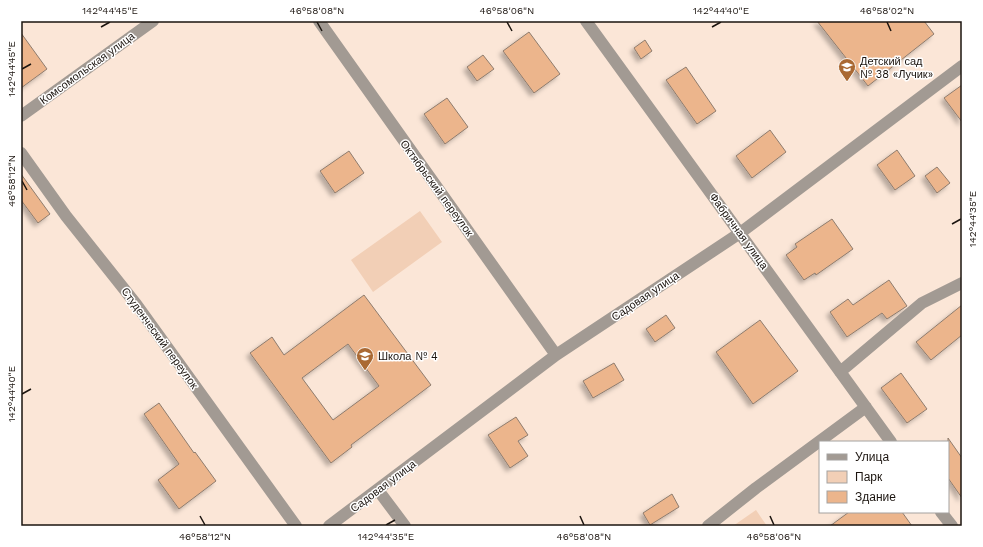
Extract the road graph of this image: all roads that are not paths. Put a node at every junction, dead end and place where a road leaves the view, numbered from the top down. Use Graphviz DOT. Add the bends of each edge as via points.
graph roads {
  1 [pos="153,21"];
  2 [pos="318,21"];
  3 [pos="586,21"];
  4 [pos="962,66"];
  5 [pos="21,116"];
  6 [pos="21,153"];
  7 [pos="740,233"];
  8 [pos="962,283"];
  9 [pos="556,355"];
  10 [pos="840,372"];
  11 [pos="866,407"];
  12 [pos="820,441"];
  13 [pos="890,441"];
  14 [pos="819,442"];
  15 [pos="378,490"];
  16 [pos="943,513"];
  17 [pos="296,526"];
  18 [pos="329,526"];
  19 [pos="405,526"];
  20 [pos="708,526"];
  21 [pos="952,526"];
  1 -- 5 [label="street, Комсомольская улица"];
  2 -- 9 [label="street, Октябрьский переулок"];
  3 -- 7 [label="street, Фабричная улица"];
  4 -- 7 [label="street, Садовая улица"];
  6 -- 17 [label="street, Студенческий переулок" via="66,216 136,304"];
  7 -- 9 [label="street, Садовая улица"];
  7 -- 10 [label="street, Фабричная улица"];
  8 -- 10 [label="street" via="922,303"];
  9 -- 15 [label="street, Садовая улица"];
  10 -- 11 [label="street, Фабричная улица"];
  11 -- 12 [label="street"];
  11 -- 13 [label="street, Фабричная улица"];
  14 -- 20 [label="street"];
  15 -- 18 [label="street, Садовая улица"];
  15 -- 19 [label="street"];
  16 -- 21 [label="street"];
}
